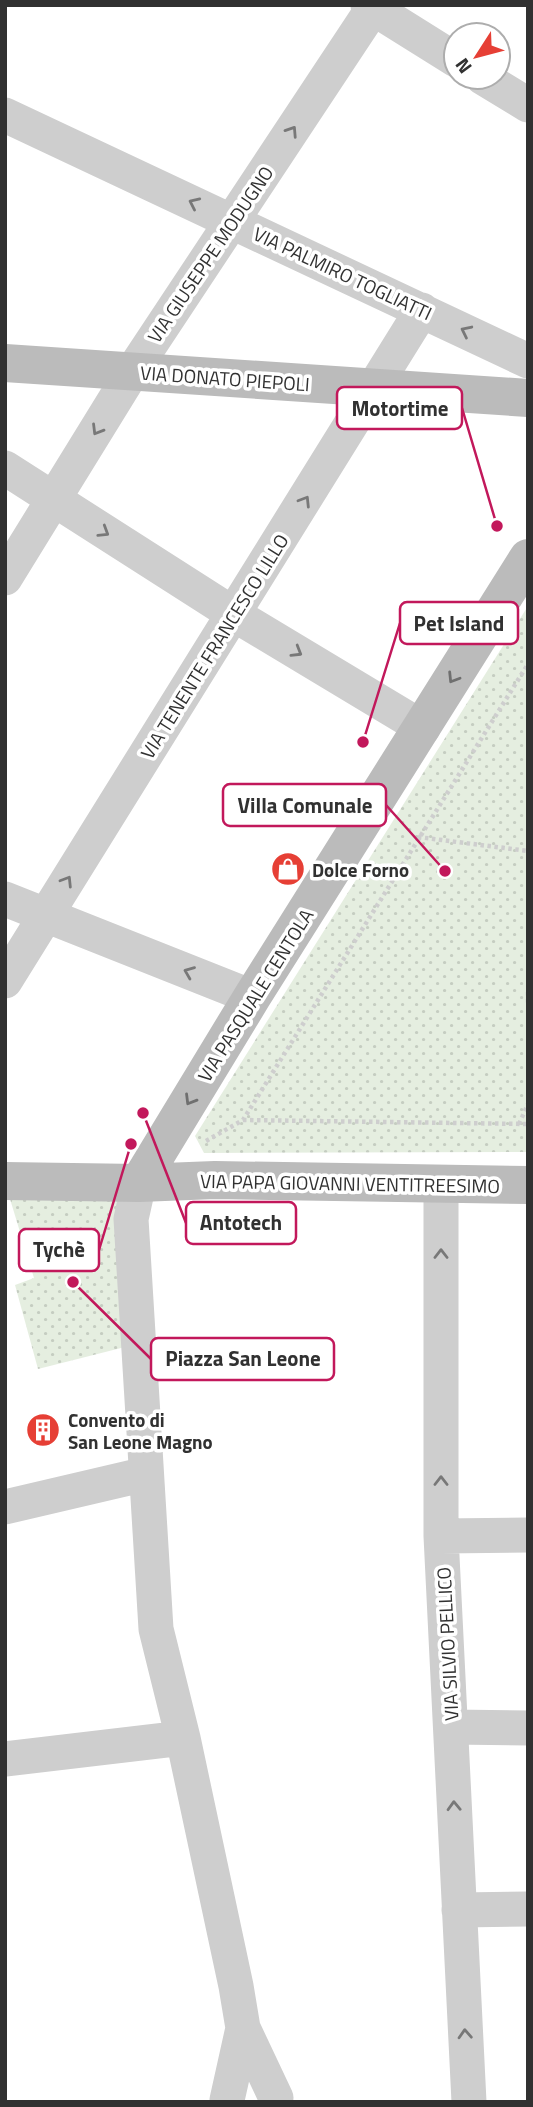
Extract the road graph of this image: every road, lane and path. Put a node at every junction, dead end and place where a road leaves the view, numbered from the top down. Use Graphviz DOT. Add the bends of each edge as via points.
graph roads {
  1 [pos="372,6"];
  2 [pos="442,51"];
  3 [pos="504,91"];
  4 [pos="528,106"];
  5 [pos="5,115"];
  6 [pos="232,221"];
  7 [pos="422,310"];
  8 [pos="527,356"];
  9 [pos="5,363"];
  10 [pos="132,372"];
  11 [pos="374,388"];
  12 [pos="528,398"];
  13 [pos="5,468"];
  14 [pos="54,501"];
  15 [pos="528,558"];
  16 [pos="5,578"];
  17 [pos="235,615"];
  18 [pos="528,664"];
  19 [pos="422,728"];
  20 [pos="418,837"];
  21 [pos="528,851"];
  22 [pos="5,899"];
  23 [pos="46,914"];
  24 [pos="5,981"];
  25 [pos="528,992"];
  26 [pos="252,997"];
  27 [pos="528,1006"];
  28 [pos="528,1104"];
  29 [pos="243,1120"];
  30 [pos="519,1124"];
  31 [pos="528,1124"];
  32 [pos="200,1144"];
  33 [pos="5,1181"];
  34 [pos="139,1183"];
  35 [pos="441,1185"];
  36 [pos="528,1185"];
  37 [pos="146,1474"];
  38 [pos="5,1507"];
  39 [pos="528,1535"];
  40 [pos="441,1536"];
  41 [pos="451,1727"];
  42 [pos="528,1728"];
  43 [pos="183,1738"];
  44 [pos="5,1759"];
  45 [pos="528,1909"];
  46 [pos="459,1910"];
  47 [pos="243,2028"];
  48 [pos="278,2100"];
  49 [pos="226,2101"];
  50 [pos="469,2102"];
  1 -- 2 [label="street"];
  6 -- 1 [label="street, VIA GIUSEPPE MODUGNO, one-way"];
  3 -- 4 [label="street"];
  6 -- 5 [label="street, VIA PALMIRO TOGLIATTI, one-way"];
  6 -- 7 [label="street, VIA PALMIRO TOGLIATTI"];
  6 -- 10 [label="street, VIA GIUSEPPE MODUGNO"];
  8 -- 7 [label="street, VIA PALMIRO TOGLIATTI, one-way"];
  7 -- 11 [label="street, VIA TENENTE FRANCESCO LILLO"];
  9 -- 10 [label="street, VIA DONATO PIEPOLI"];
  10 -- 11 [label="street, VIA DONATO PIEPOLI"];
  10 -- 14 [label="street, VIA GIUSEPPE MODUGNO, one-way"];
  11 -- 12 [label="street, VIA DONATO PIEPOLI"];
  17 -- 11 [label="street, VIA TENENTE FRANCESCO LILLO, one-way"];
  13 -- 14 [label="street"];
  14 -- 16 [label="street, VIA GIUSEPPE MODUGNO"];
  14 -- 17 [label="street, one-way"];
  15 -- 19 [label="street, VIA PASQUALE CENTOLA, one-way"];
  17 -- 19 [label="street, one-way"];
  23 -- 17 [label="street, VIA TENENTE FRANCESCO LILLO, one-way"];
  18 -- 20 [label="path"];
  19 -- 26 [label="street, VIA PASQUALE CENTOLA"];
  20 -- 21 [label="path"];
  20 -- 29 [label="path"];
  22 -- 23 [label="street"];
  23 -- 24 [label="street, VIA TENENTE FRANCESCO LILLO"];
  26 -- 23 [label="street, one-way"];
  25 -- 27 [label="path"];
  26 -- 34 [label="street, VIA PASQUALE CENTOLA, one-way"];
  28 -- 30 [label="path"];
  29 -- 30 [label="path"];
  29 -- 32 [label="path"];
  30 -- 31 [label="path"];
  33 -- 34 [label="street, VIA PAPA GIOVANNI VENTITREESIMO"];
  34 -- 35 [label="street, VIA PAPA GIOVANNI VENTITREESIMO" via="215,1180"];
  34 -- 37 [label="street" via="131,1219"];
  35 -- 36 [label="street, VIA PAPA GIOVANNI VENTITREESIMO"];
  40 -- 35 [label="street, VIA SILVIO PELLICO, one-way"];
  37 -- 38 [label="street"];
  37 -- 43 [label="street" via="156,1629"];
  39 -- 40 [label="street"];
  40 -- 41 [label="street, VIA SILVIO PELLICO"];
  41 -- 42 [label="street"];
  46 -- 41 [label="street, VIA SILVIO PELLICO, one-way"];
  43 -- 44 [label="street"];
  43 -- 47 [label="street"];
  45 -- 46 [label="street"];
  50 -- 46 [label="street, VIA SILVIO PELLICO, one-way"];
  47 -- 48 [label="street"];
  47 -- 49 [label="street"];
  48 -- 49 [label="street" via="256,2089"];
}
